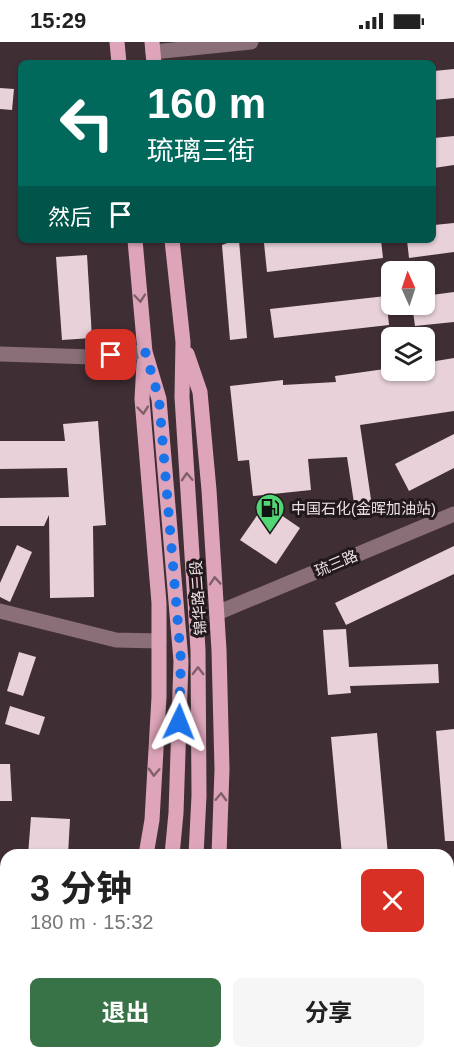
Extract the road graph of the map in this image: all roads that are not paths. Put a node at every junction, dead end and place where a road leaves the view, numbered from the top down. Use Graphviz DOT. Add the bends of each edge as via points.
graph roads {
  1 [pos="117,42"];
  2 [pos="251,42"];
  3 [pos="153,52"];
  4 [pos="119,60"];
  5 [pos="135,243"];
  6 [pos="172,243"];
  7 [pos="183,342"];
  8 [pos="145,351"];
  9 [pos="0,354"];
  10 [pos="454,514"];
  11 [pos="0,611"];
  12 [pos="217,613"];
  13 [pos="159,641"];
  14 [pos="147,849"];
  15 [pos="173,849"];
  16 [pos="196,849"];
  17 [pos="219,849"];
  1 -- 4 [label="main road"];
  2 -- 3 [label="street"];
  5 -- 8 [label="main road, 锦华路二段, one-way"];
  6 -- 7 [label="main road, 锦华路二段"];
  12 -- 7 [label="main road, 锦华路二段, one-way" via="200,392"];
  16 -- 7 [label="main road, 锦华路二段, one-way" via="198,650 182,397"];
  8 -- 9 [label="street" via="93,357"];
  8 -- 13 [label="main road, 锦华路二段, one-way" via="142,399"];
  8 -- 15 [label="main road, 锦华路二段" via="159,399 181,660"];
  10 -- 12 [label="street, 琉三路"];
  11 -- 13 [label="street" via="116,640"];
  17 -- 12 [label="main road, 锦华路二段, one-way" via="222,769"];
  13 -- 14 [label="main road, 锦华路二段, one-way" via="159,697"];
}
